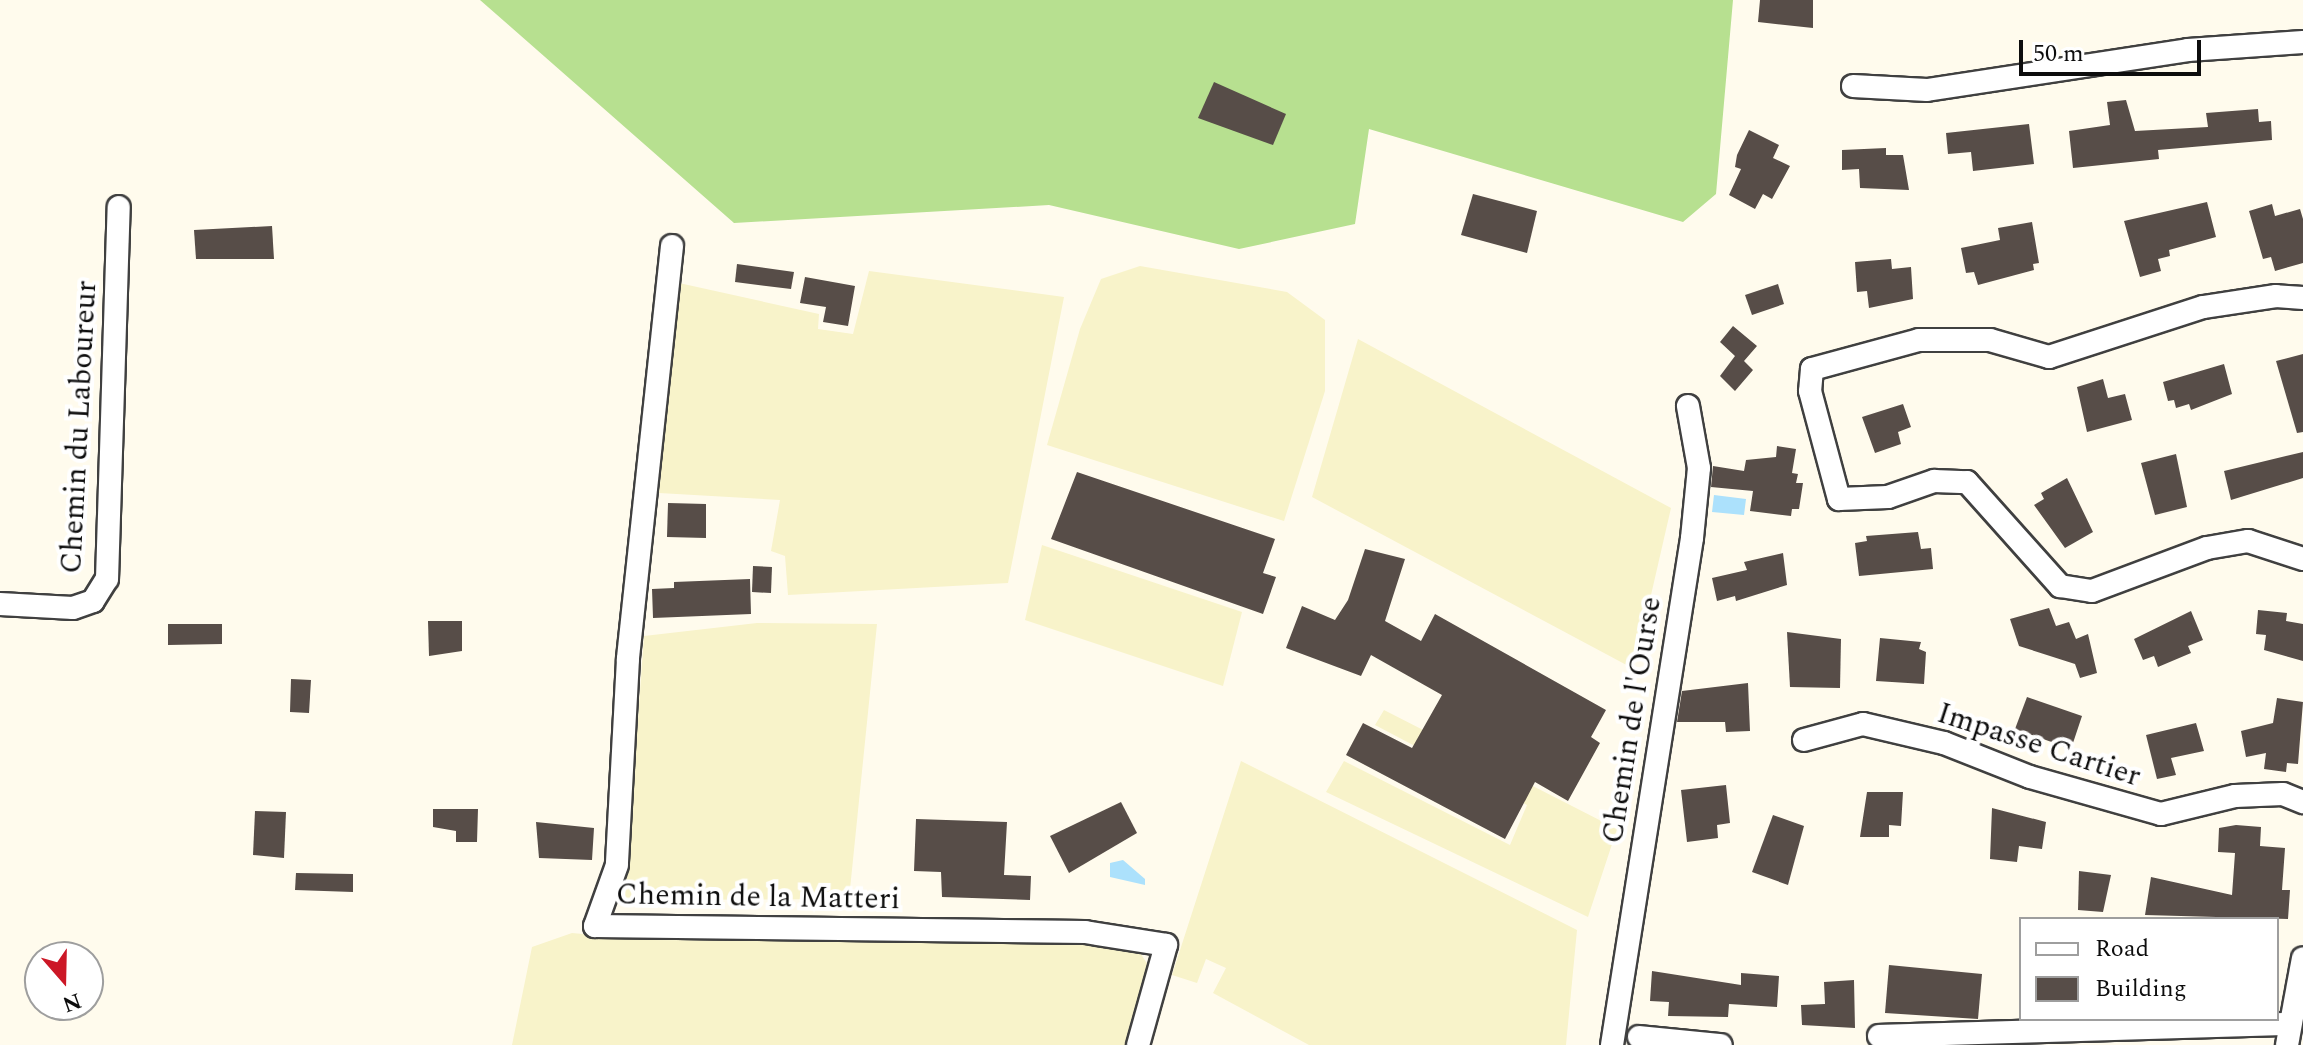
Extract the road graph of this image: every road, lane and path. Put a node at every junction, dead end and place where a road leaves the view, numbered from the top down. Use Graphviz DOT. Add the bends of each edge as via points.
graph roads {
  1 [pos="2303,42"];
  2 [pos="1853,86"];
  3 [pos="119,207"];
  4 [pos="672,246"];
  5 [pos="2303,298"];
  6 [pos="1688,406"];
  7 [pos="2303,559"];
  8 [pos="0,604"];
  9 [pos="1804,740"];
  10 [pos="2303,802"];
  11 [pos="2303,958"];
  12 [pos="2288,1035"];
  13 [pos="1879,1036"];
  14 [pos="1639,1037"];
  15 [pos="1138,1045"];
  16 [pos="1612,1045"];
  17 [pos="1721,1045"];
  1 -- 2 [label="street" via="2188,50 1927,90"];
  3 -- 8 [label="street, Chemin du Laboureur" via="107,579 93,601 73,608"];
  4 -- 15 [label="street, Chemin de la Matteri" via="628,659 617,865 595,926 1085,932 1166,945"];
  5 -- 7 [label="street" via="2276,296 2203,307 2049,357 1990,340 1919,340 1812,369 1810,391 1839,499 1888,497 1934,481 1967,482 2060,586 2092,591 2207,548 2248,541"];
  6 -- 16 [label="street, Chemin de l'Ourse" via="1699,468 1694,525"];
  9 -- 10 [label="street, Impasse Cartier" via="1863,724 1944,743 2030,777 2161,814 2235,796 2283,794"];
  11 -- 12 [label="street"];
  12 -- 13 [label="street"];
  14 -- 17 [label="street"];
}
